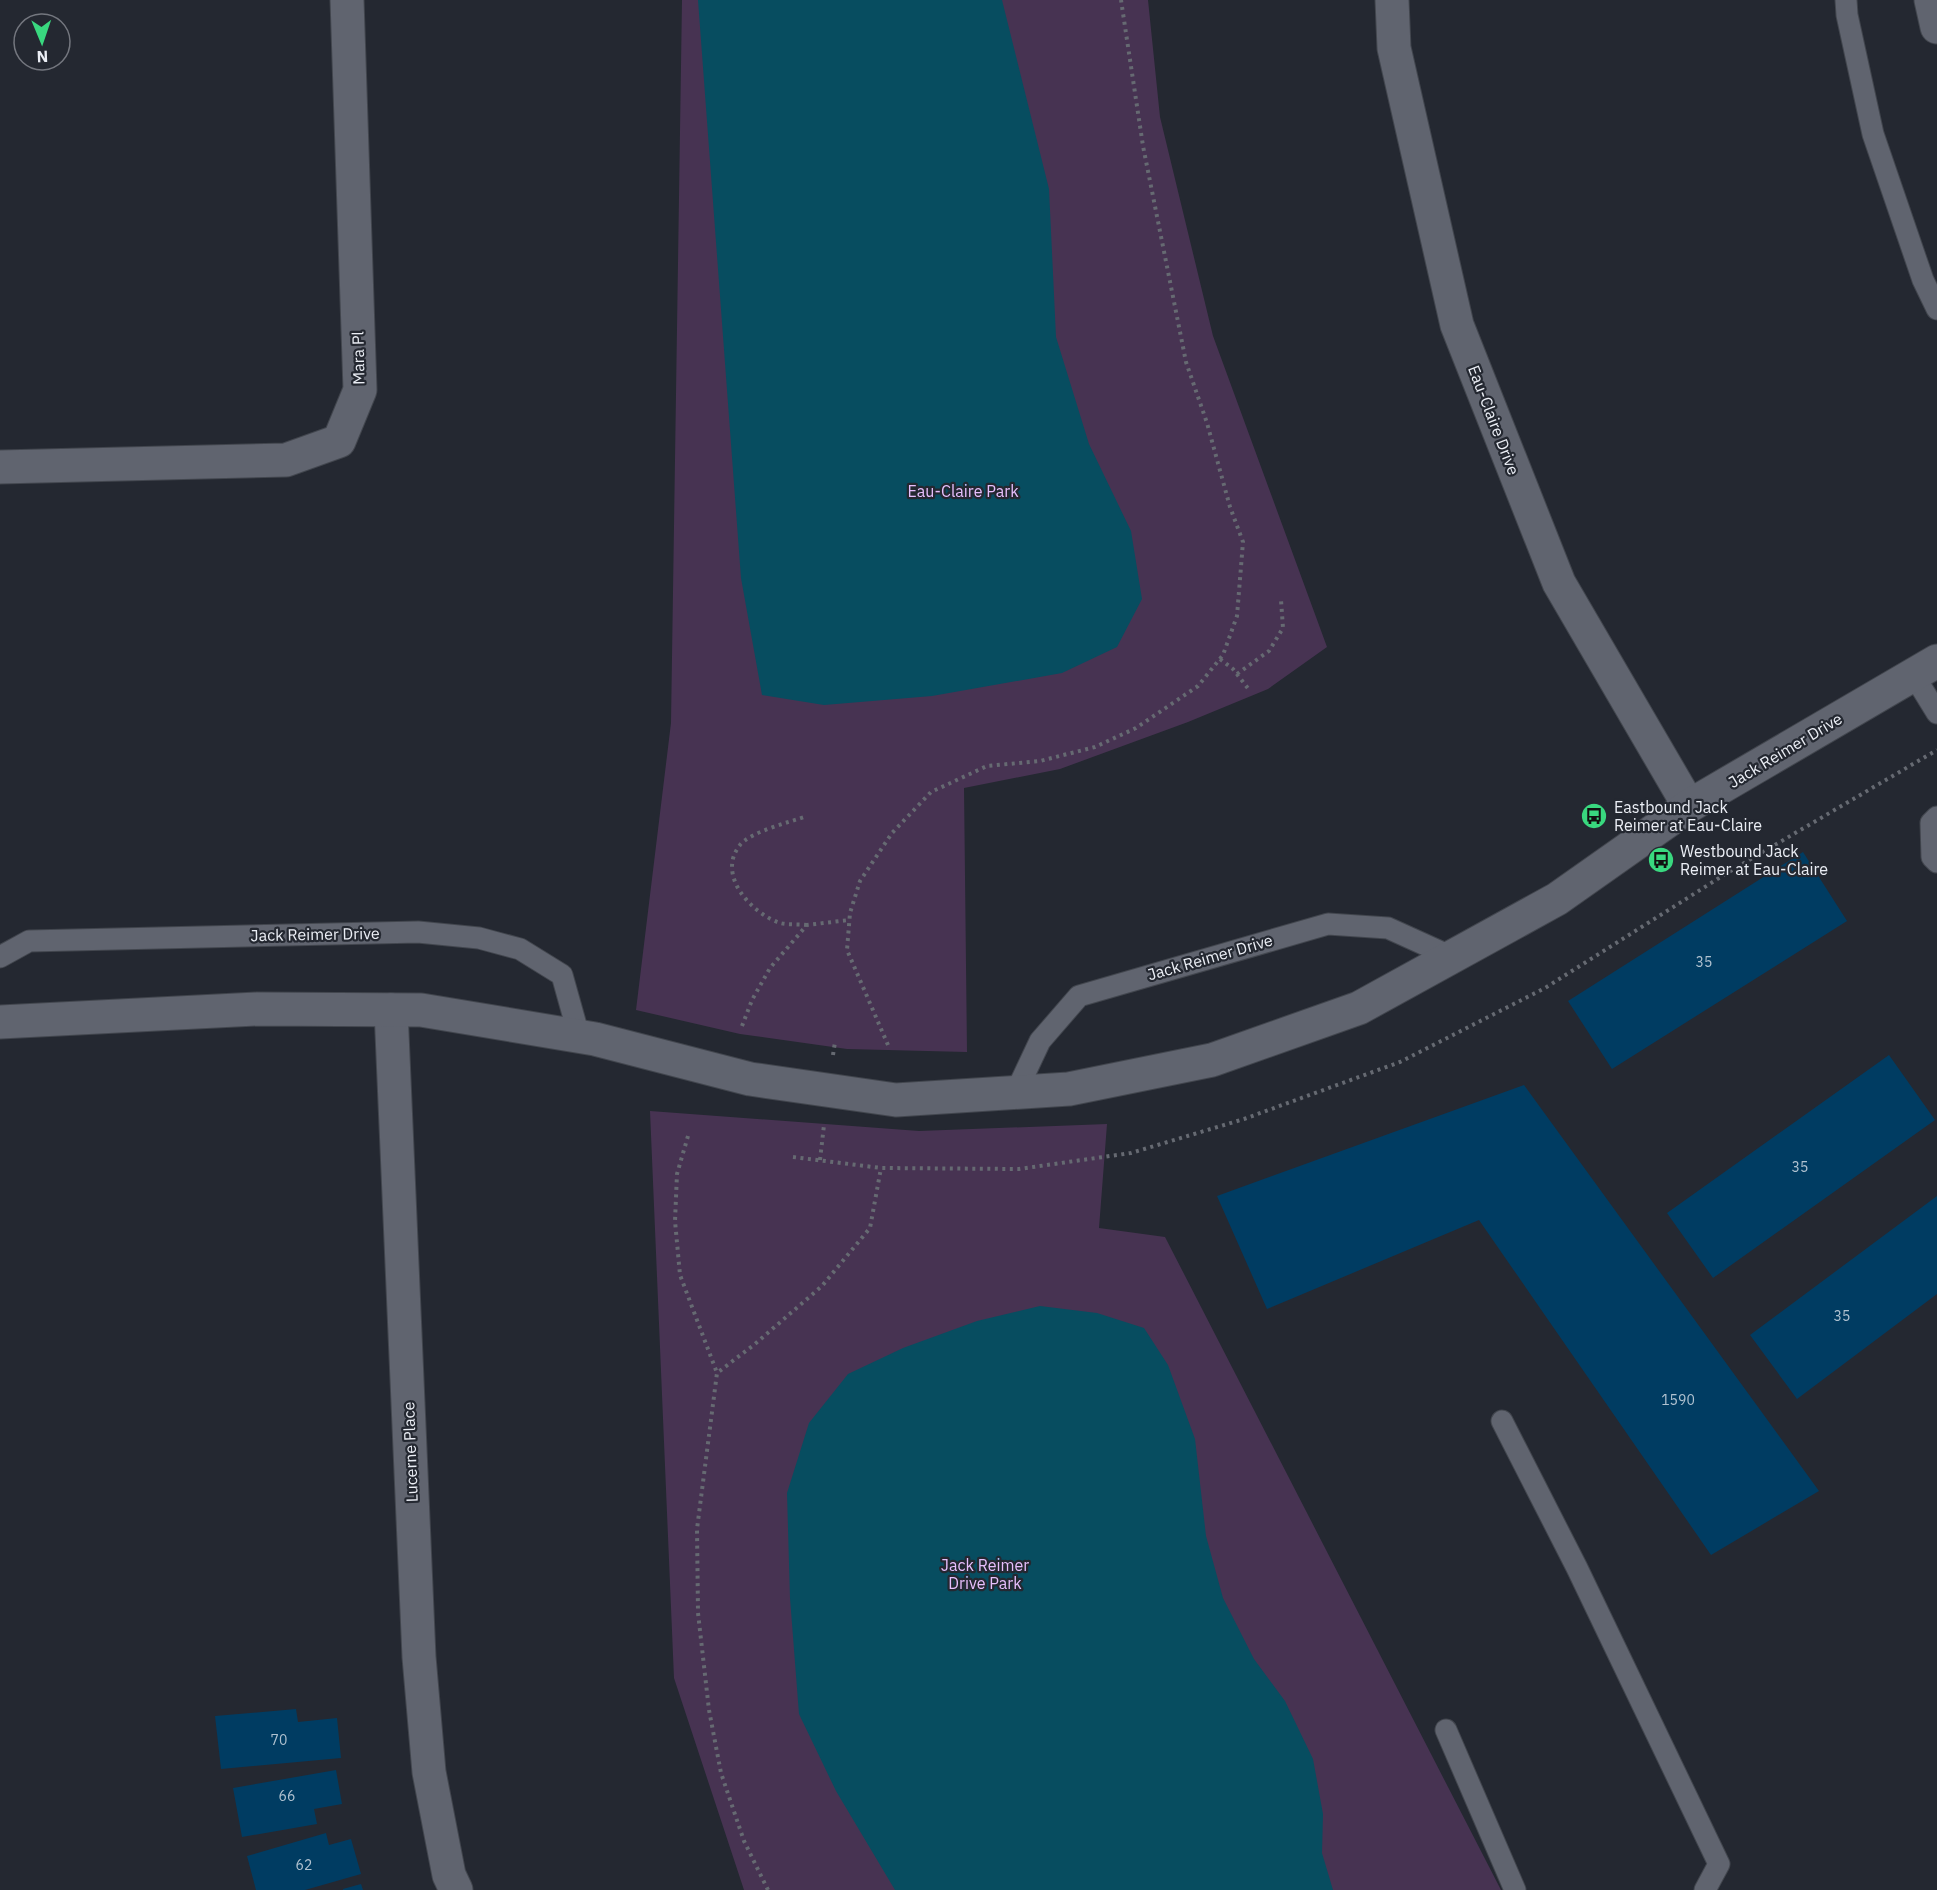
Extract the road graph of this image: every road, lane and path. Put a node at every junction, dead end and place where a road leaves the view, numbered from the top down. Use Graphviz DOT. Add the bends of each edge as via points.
graph roads {
  1 [pos="347,0"];
  2 [pos="1120,0"];
  3 [pos="1392,0"];
  4 [pos="1846,0"];
  5 [pos="1931,0"];
  6 [pos="1937,27"];
  7 [pos="1937,309"];
  8 [pos="0,467"];
  9 [pos="1281,600"];
  10 [pos="1220,659"];
  11 [pos="1925,668"];
  12 [pos="1237,674"];
  13 [pos="1250,691"];
  14 [pos="1937,713"];
  15 [pos="1689,806"];
  16 [pos="807,816"];
  17 [pos="1937,817"];
  18 [pos="1937,862"];
  19 [pos="849,920"];
  20 [pos="807,925"];
  21 [pos="0,957"];
  22 [pos="1452,957"];
  23 [pos="391,1010"];
  24 [pos="0,1022"];
  25 [pos="742,1026"];
  26 [pos="579,1036"];
  27 [pos="888,1045"];
  28 [pos="1016,1092"];
  29 [pos="688,1136"];
  30 [pos="881,1168"];
  31 [pos="717,1373"];
  32 [pos="1502,1421"];
  33 [pos="1446,1730"];
  34 [pos="456,1890"];
  35 [pos="768,1890"];
  36 [pos="1515,1890"];
  37 [pos="1705,1890"];
  1 -- 8 [label="street, Mara Pl" via="360,390 339,441 286,460"];
  2 -- 10 [label="path" via="1143,146 1186,362 1244,542 1237,616"];
  3 -- 15 [label="street, Eau-Claire Drive" via="1394,48 1457,325 1559,583"];
  4 -- 7 [label="lane" via="1874,134 1923,280"];
  5 -- 6 [label="street"];
  9 -- 12 [label="path" via="1283,628 1269,651"];
  10 -- 12 [label="path"];
  10 -- 19 [label="path" via="1198,686 1136,728 1095,747 1051,759 987,766 931,792 892,833 860,881"];
  11 -- 14 [label="lane"];
  11 -- 15 [label="street, Jack Reimer Drive"];
  12 -- 13 [label="path"];
  15 -- 22 [label="street, Jack Reimer Drive" via="1557,899"];
  16 -- 20 [label="path" via="741,843 731,870 739,891 758,911 780,923"];
  17 -- 18 [label="lane" via="1931,823 1932,857"];
  19 -- 20 [label="path"];
  19 -- 27 [label="path" via="847,950"];
  20 -- 25 [label="path" via="770,968"];
  21 -- 26 [label="lane, Jack Reimer Drive" via="28,941 418,932 479,938 520,949 562,975"];
  22 -- 28 [label="street, Jack Reimer Drive" via="1359,1008 1212,1060 1069,1089"];
  22 -- 28 [label="lane, Jack Reimer Drive" via="1388,928 1328,924 1079,996 1040,1041"];
  23 -- 24 [label="street, Jack Reimer Drive" via="257,1010"];
  23 -- 26 [label="street, Jack Reimer Drive" via="421,1010"];
  23 -- 34 [label="street, Lucerne Place" via="419,1657 429,1772 449,1875"];
  26 -- 28 [label="street, Jack Reimer Drive" via="750,1079 896,1100"];
  29 -- 31 [label="path" via="677,1174 675,1221 680,1275"];
  30 -- 31 [label="path" via="870,1228 822,1286"];
  31 -- 35 [label="path" via="697,1530 698,1613 721,1773 744,1841"];
  32 -- 37 [label="lane" via="1719,1864"];
  33 -- 36 [label="lane"];
}
